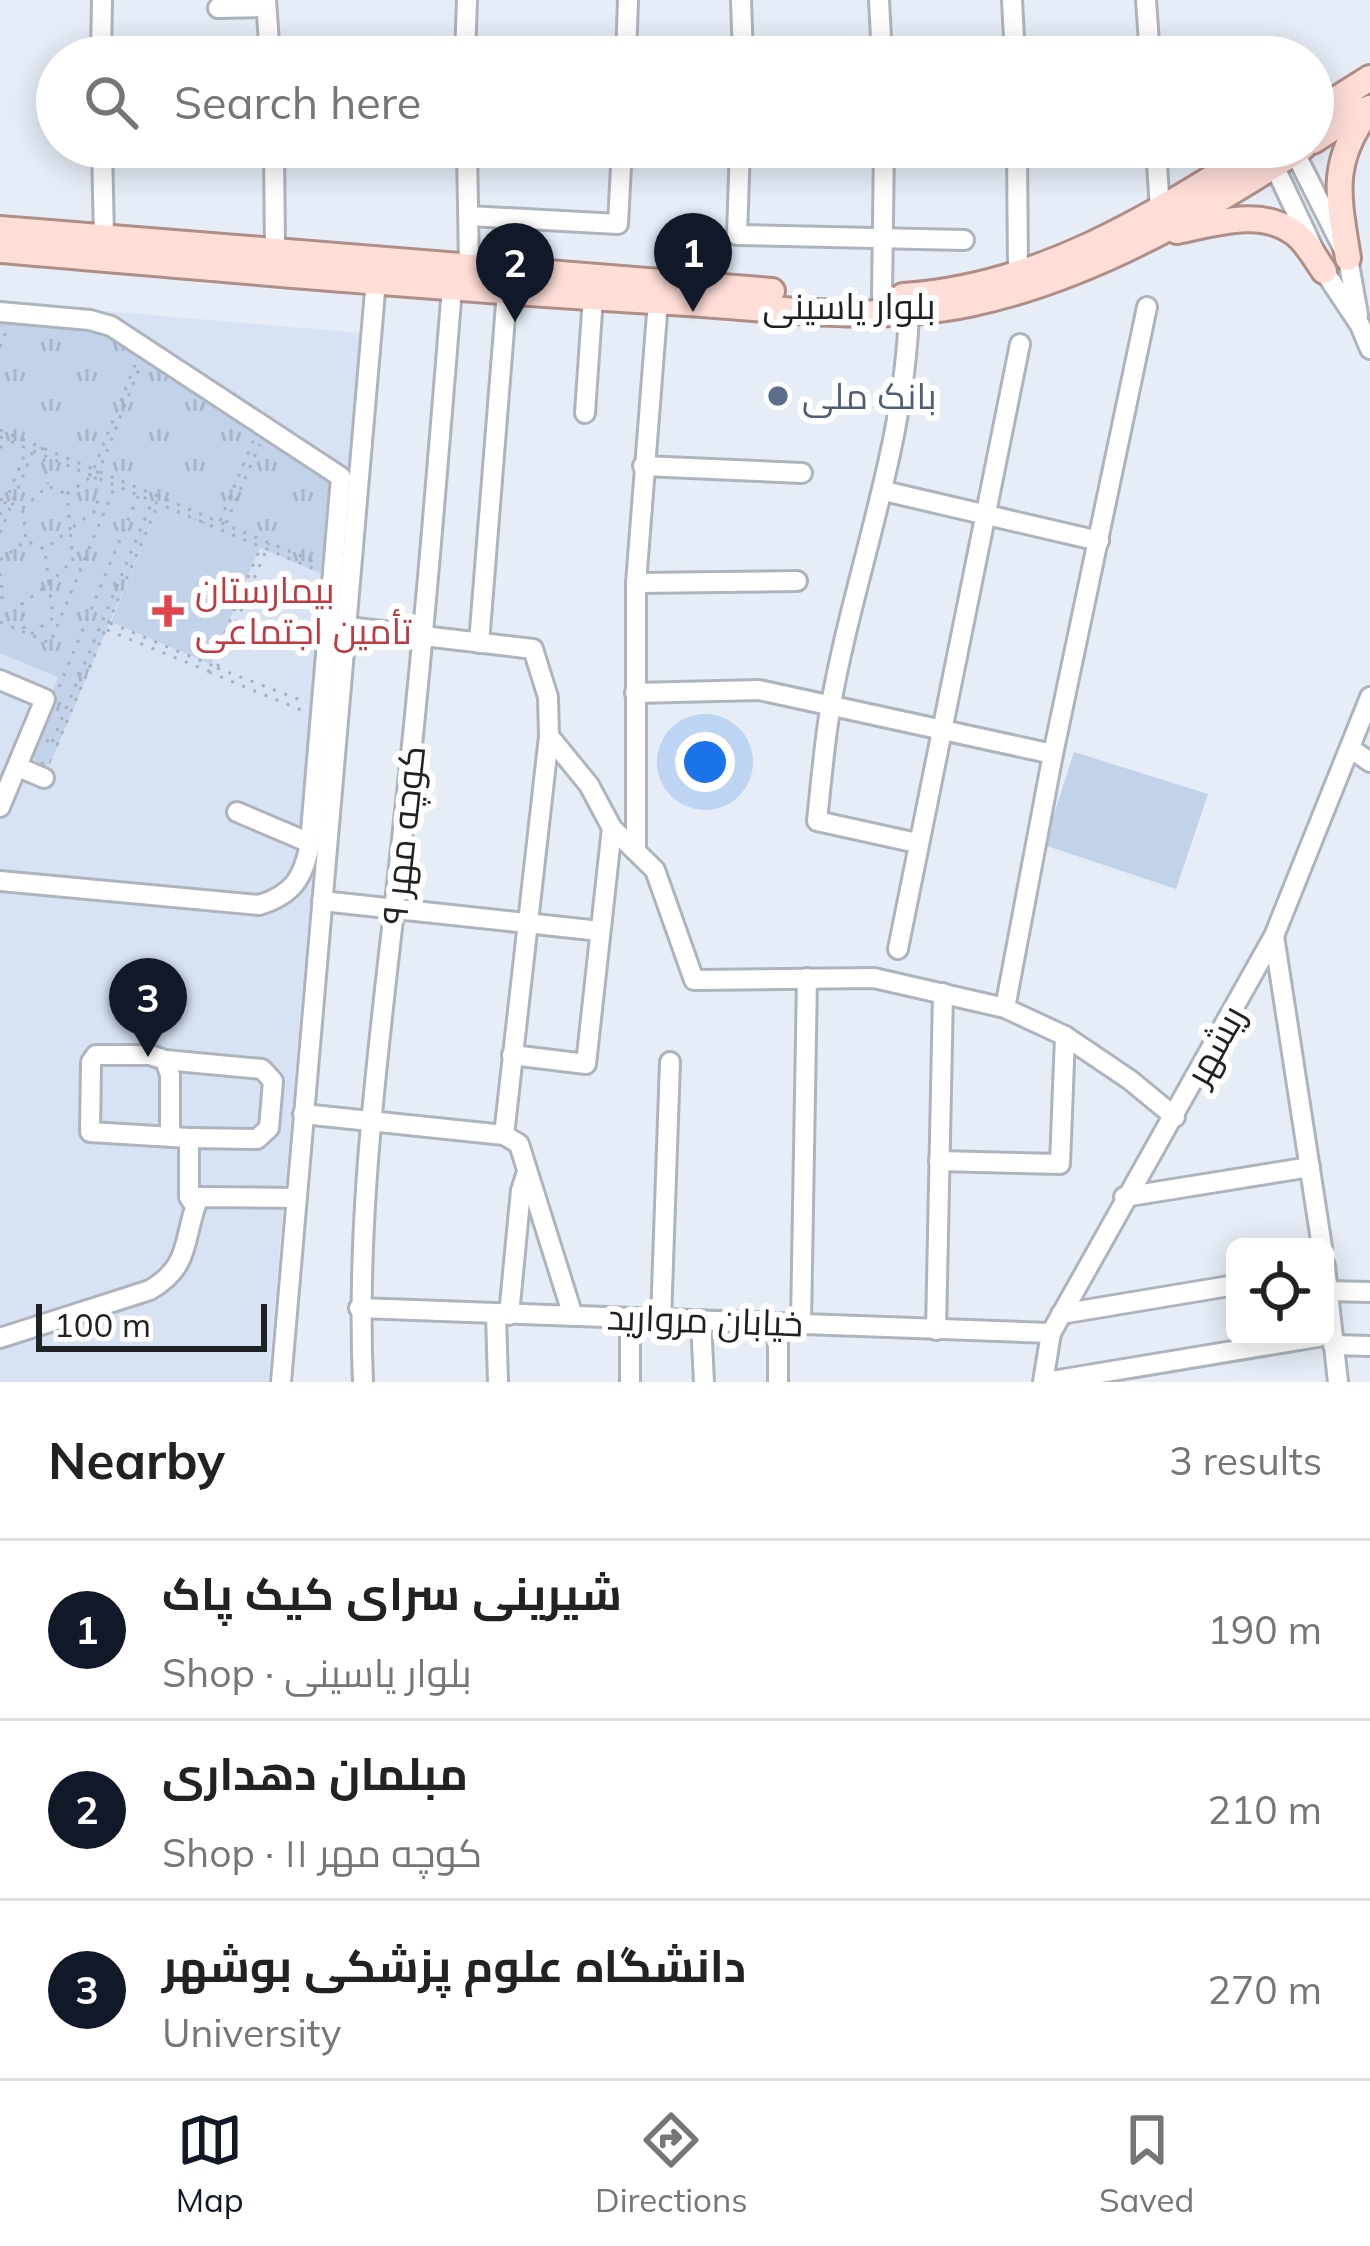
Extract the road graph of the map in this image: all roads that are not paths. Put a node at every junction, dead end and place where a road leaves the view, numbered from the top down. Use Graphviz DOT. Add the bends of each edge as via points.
graph roads {
  1 [pos="102,0"];
  2 [pos="467,0"];
  3 [pos="628,0"];
  4 [pos="741,0"];
  5 [pos="879,0"];
  6 [pos="1012,0"];
  7 [pos="1146,0"];
  8 [pos="266,3"];
  9 [pos="218,8"];
  10 [pos="101,36"];
  11 [pos="268,36"];
  12 [pos="466,36"];
  13 [pos="627,36"];
  14 [pos="742,36"];
  15 [pos="881,36"];
  16 [pos="1014,36"];
  17 [pos="1149,36"];
  18 [pos="1370,77"];
  19 [pos="1334,100"];
  20 [pos="1370,106"];
  21 [pos="1334,124"];
  22 [pos="102,168"];
  23 [pos="274,168"];
  24 [pos="468,168"];
  25 [pos="621,168"];
  26 [pos="739,168"];
  27 [pos="884,168"];
  28 [pos="1017,168"];
  29 [pos="1157,168"];
  30 [pos="1253,168"];
  31 [pos="1292,168"];
  32 [pos="1297,168"];
  33 [pos="469,215"];
  34 [pos="1158,223"];
  35 [pos="0,229"];
  36 [pos="104,237"];
  37 [pos="882,239"];
  38 [pos="964,240"];
  39 [pos="0,250"];
  40 [pos="275,252"];
  41 [pos="174,255"];
  42 [pos="1348,258"];
  43 [pos="469,267"];
  44 [pos="1324,271"];
  45 [pos="1018,274"];
  46 [pos="376,280"];
  47 [pos="452,288"];
  48 [pos="507,292"];
  49 [pos="882,296"];
  50 [pos="593,297"];
  51 [pos="658,301"];
  52 [pos="1147,308"];
  53 [pos="910,311"];
  54 [pos="0,312"];
  55 [pos="1360,325"];
  56 [pos="1021,344"];
  57 [pos="1370,349"];
  58 [pos="585,412"];
  59 [pos="644,466"];
  60 [pos="802,472"];
  61 [pos="884,491"];
  62 [pos="986,514"];
  63 [pos="1099,541"];
  64 [pos="797,581"];
  65 [pos="635,584"];
  66 [pos="348,627"];
  67 [pos="424,638"];
  68 [pos="479,644"];
  69 [pos="0,680"];
  70 [pos="635,693"];
  71 [pos="1370,697"];
  72 [pos="830,709"];
  73 [pos="1366,722"];
  74 [pos="944,730"];
  75 [pos="549,736"];
  76 [pos="1350,748"];
  77 [pos="1053,754"];
  78 [pos="1370,762"];
  79 [pos="18,767"];
  80 [pos="44,778"];
  81 [pos="0,807"];
  82 [pos="237,812"];
  83 [pos="612,828"];
  84 [pos="310,843"];
  85 [pos="917,843"];
  86 [pos="636,851"];
  87 [pos="0,881"];
  88 [pos="322,901"];
  89 [pos="394,910"];
  90 [pos="526,923"];
  91 [pos="600,932"];
  92 [pos="1274,936"];
  93 [pos="898,949"];
  94 [pos="807,978"];
  95 [pos="944,993"];
  96 [pos="1005,1008"];
  97 [pos="1065,1036"];
  98 [pos="512,1055"];
  99 [pos="165,1060"];
  100 [pos="670,1062"];
  101 [pos="303,1114"];
  102 [pos="1175,1117"];
  103 [pos="372,1123"];
  104 [pos="504,1135"];
  105 [pos="180,1137"];
  106 [pos="939,1161"];
  107 [pos="1310,1167"];
  108 [pos="527,1170"];
  109 [pos="1124,1197"];
  110 [pos="296,1198"];
  111 [pos="195,1206"];
  112 [pos="1321,1238"];
  113 [pos="1226,1287"];
  114 [pos="1334,1291"];
  115 [pos="1370,1292"];
  116 [pos="359,1308"];
  117 [pos="502,1315"];
  118 [pos="573,1316"];
  119 [pos="630,1318"];
  120 [pos="661,1320"];
  121 [pos="700,1322"];
  122 [pos="801,1323"];
  123 [pos="1056,1323"];
  124 [pos="778,1324"];
  125 [pos="936,1330"];
  126 [pos="0,1338"];
  127 [pos="1334,1339"];
  128 [pos="1275,1346"];
  129 [pos="1328,1346"];
  130 [pos="1370,1346"];
  131 [pos="281,1382"];
  132 [pos="363,1382"];
  133 [pos="498,1382"];
  134 [pos="630,1382"];
  135 [pos="704,1382"];
  136 [pos="778,1382"];
  137 [pos="1044,1382"];
  138 [pos="1338,1382"];
  1 -- 10 [label="street"];
  2 -- 12 [label="street"];
  3 -- 13 [label="street"];
  4 -- 14 [label="street"];
  5 -- 15 [label="street"];
  6 -- 16 [label="street"];
  7 -- 17 [label="street"];
  8 -- 9 [label="street"];
  8 -- 11 [label="street"];
  18 -- 19 [label="main road"];
  20 -- 21 [label="main road, بلوار یاسینی"];
  20 -- 42 [label="main road" via="1337,175"];
  22 -- 36 [label="street"];
  23 -- 40 [label="street"];
  24 -- 33 [label="street"];
  25 -- 33 [label="street" via="618,224"];
  26 -- 37 [label="street" via="737,235"];
  27 -- 37 [label="street"];
  28 -- 45 [label="street"];
  29 -- 34 [label="street"];
  30 -- 34 [label="main road, بلوار یاسینی"];
  31 -- 44 [label="street"];
  32 -- 42 [label="street"];
  33 -- 43 [label="street"];
  34 -- 44 [label="main road" via="1277,223 1297,234"];
  34 -- 45 [label="main road, بلوار یاسینی"];
  34 -- 53 [label="main road, بلوار یاسینی" via="1073,275"];
  35 -- 36 [label="main road, بلوار یاسینی"];
  36 -- 41 [label="main road, بلوار یاسینی"];
  37 -- 38 [label="street"];
  37 -- 49 [label="street"];
  39 -- 41 [label="main road, بلوار یاسینی"];
  40 -- 41 [label="main road, بلوار یاسینی"];
  40 -- 43 [label="main road, بلوار یاسینی"];
  41 -- 46 [label="main road, بلوار یاسینی"];
  42 -- 55 [label="street"];
  43 -- 49 [label="main road, بلوار یاسینی"];
  44 -- 55 [label="street"];
  45 -- 49 [label="main road, بلوار یاسینی"];
  46 -- 47 [label="main road, بلوار یاسینی"];
  46 -- 66 [label="street"];
  47 -- 48 [label="main road, بلوار یاسینی"];
  47 -- 67 [label="street, کوچه مهر ۹"];
  48 -- 50 [label="main road, بلوار یاسینی"];
  48 -- 68 [label="street"];
  50 -- 51 [label="main road, بلوار یاسینی"];
  50 -- 58 [label="street"];
  51 -- 53 [label="main road, بلوار یاسینی"];
  51 -- 59 [label="street"];
  52 -- 63 [label="street"];
  53 -- 61 [label="street" via="908,367"];
  54 -- 84 [label="street" via="102,323 341,477"];
  55 -- 57 [label="street"];
  56 -- 62 [label="street"];
  59 -- 60 [label="street"];
  59 -- 65 [label="street"];
  61 -- 62 [label="street"];
  61 -- 72 [label="street"];
  62 -- 63 [label="street"];
  62 -- 74 [label="street"];
  63 -- 77 [label="street"];
  64 -- 65 [label="street"];
  65 -- 70 [label="street"];
  66 -- 67 [label="street"];
  66 -- 88 [label="street"];
  67 -- 68 [label="street"];
  67 -- 89 [label="street, کوچه مهر ۹"];
  68 -- 75 [label="street" via="533,649 548,697"];
  69 -- 79 [label="street" via="45,699"];
  70 -- 72 [label="street" via="759,690"];
  70 -- 86 [label="street"];
  71 -- 73 [label="street, ریشهر"];
  72 -- 74 [label="street"];
  72 -- 85 [label="street" via="817,820"];
  73 -- 76 [label="street, ریشهر"];
  74 -- 77 [label="street"];
  74 -- 85 [label="street"];
  75 -- 83 [label="street" via="590,784"];
  75 -- 90 [label="street"];
  76 -- 78 [label="street"];
  76 -- 92 [label="street, ریشهر"];
  77 -- 96 [label="street"];
  79 -- 80 [label="street"];
  79 -- 81 [label="street"];
  82 -- 84 [label="street"];
  83 -- 86 [label="street"];
  83 -- 91 [label="street"];
  84 -- 87 [label="street" via="289,893 259,905"];
  85 -- 93 [label="street"];
  86 -- 94 [label="street" via="655,870 694,980"];
  88 -- 89 [label="street"];
  88 -- 101 [label="street"];
  89 -- 90 [label="street"];
  89 -- 103 [label="street, کوچه مهر ۹"];
  90 -- 91 [label="street"];
  90 -- 98 [label="street"];
  91 -- 98 [label="street" via="586,1064"];
  92 -- 102 [label="street, ریشهر"];
  92 -- 107 [label="street"];
  94 -- 95 [label="street" via="874,978"];
  94 -- 122 [label="street"];
  95 -- 96 [label="street"];
  95 -- 106 [label="street"];
  96 -- 97 [label="street"];
  97 -- 102 [label="street"];
  97 -- 106 [label="street" via="1060,1163"];
  98 -- 104 [label="street"];
  99 -- 105 [label="street"];
  99 -- 105 [label="street" via="96,1055 90,1132"];
  99 -- 105 [label="street" via="262,1069 273,1081 269,1128 257,1138"];
  100 -- 120 [label="street"];
  101 -- 103 [label="street"];
  101 -- 110 [label="street"];
  102 -- 109 [label="street, ریشهر"];
  103 -- 104 [label="street"];
  103 -- 116 [label="street, کوچه مهر ۹"];
  104 -- 108 [label="street" via="519,1144"];
  105 -- 111 [label="street"];
  106 -- 125 [label="street"];
  107 -- 109 [label="street"];
  107 -- 112 [label="street"];
  108 -- 117 [label="street"];
  108 -- 118 [label="street"];
  109 -- 123 [label="street, ریشهر"];
  110 -- 111 [label="street" via="199,1197"];
  110 -- 131 [label="street"];
  111 -- 126 [label="street" via="171,1277"];
  113 -- 123 [label="street, خیابان مروارید"];
  114 -- 115 [label="street"];
  116 -- 117 [label="street, خیابان مروارید"];
  116 -- 132 [label="street, کوچه مهر ۹"];
  117 -- 118 [label="street, خیابان مروارید"];
  117 -- 133 [label="street"];
  118 -- 119 [label="street, خیابان مروارید"];
  119 -- 120 [label="street, خیابان مروارید"];
  119 -- 134 [label="street"];
  120 -- 121 [label="street, خیابان مروارید"];
  121 -- 124 [label="street, خیابان مروارید"];
  121 -- 135 [label="street"];
  122 -- 124 [label="street, خیابان مروارید"];
  122 -- 125 [label="street, خیابان مروارید"];
  123 -- 125 [label="street, خیابان مروارید"];
  123 -- 137 [label="street, ریشهر"];
  124 -- 136 [label="street"];
  127 -- 130 [label="street"];
  128 -- 137 [label="street"];
  129 -- 138 [label="street"];
}
